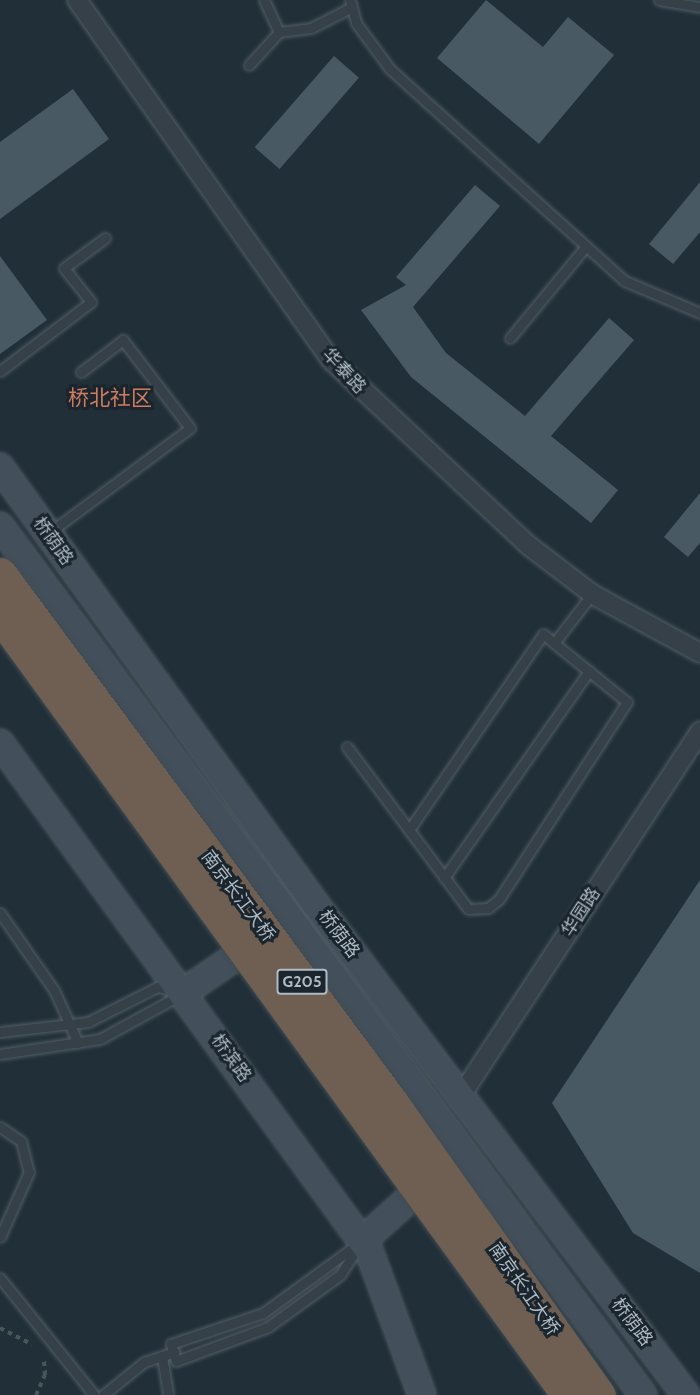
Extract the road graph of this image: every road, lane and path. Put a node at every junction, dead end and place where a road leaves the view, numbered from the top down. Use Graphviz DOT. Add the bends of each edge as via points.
graph roads {
  1 [pos="264,0"];
  2 [pos="659,0"];
  3 [pos="82,2"];
  4 [pos="351,4"];
  5 [pos="700,7"];
  6 [pos="279,32"];
  7 [pos="249,65"];
  8 [pos="105,238"];
  9 [pos="586,246"];
  10 [pos="700,313"];
  11 [pos="510,338"];
  12 [pos="0,371"];
  13 [pos="81,372"];
  14 [pos="0,467"];
  15 [pos="0,526"];
  16 [pos="48,533"];
  17 [pos="0,574"];
  18 [pos="592,594"];
  19 [pos="0,615"];
  20 [pos="554,643"];
  21 [pos="700,654"];
  22 [pos="589,671"];
  23 [pos="700,731"];
  24 [pos="0,743"];
  25 [pos="347,747"];
  26 [pos="409,830"];
  27 [pos="444,878"];
  28 [pos="314,902"];
  29 [pos="0,913"];
  30 [pos="289,920"];
  31 [pos="184,993"];
  32 [pos="72,1024"];
  33 [pos="0,1032"];
  34 [pos="78,1043"];
  35 [pos="0,1054"];
  36 [pos="462,1094"];
  37 [pos="0,1127"];
  38 [pos="460,1153"];
  39 [pos="0,1237"];
  40 [pos="362,1241"];
  41 [pos="0,1278"];
  42 [pos="0,1328"];
  43 [pos="174,1352"];
  44 [pos="162,1356"];
  45 [pos="36,1395"];
  46 [pos="94,1395"];
  47 [pos="103,1395"];
  48 [pos="168,1395"];
  49 [pos="422,1395"];
  50 [pos="568,1395"];
  51 [pos="599,1395"];
  52 [pos="643,1395"];
  53 [pos="686,1395"];
  1 -- 6 [label="lane"];
  2 -- 5 [label="lane"];
  3 -- 18 [label="street, 华泰路" via="331,360 451,477"];
  4 -- 6 [label="lane" via="311,28"];
  4 -- 9 [label="lane" via="369,44 390,69"];
  6 -- 7 [label="lane"];
  8 -- 12 [label="lane" via="64,268 90,302"];
  9 -- 10 [label="lane" via="625,281"];
  9 -- 11 [label="lane"];
  13 -- 16 [label="lane" via="123,340 190,428"];
  14 -- 16 [label="street, 桥荫路"];
  15 -- 30 [label="street, 桥荫路"];
  16 -- 28 [label="street, 桥荫路"];
  17 -- 51 [label="highway, 南京长江大桥 / G205, bridge" via="392,1104"];
  18 -- 20 [label="lane"];
  18 -- 21 [label="street, 华泰路"];
  19 -- 50 [label="highway, 南京长江大桥, bridge"];
  20 -- 22 [label="lane"];
  20 -- 26 [label="lane" via="543,634"];
  22 -- 27 [label="lane"];
  22 -- 27 [label="lane" via="627,702 499,899 476,912 468,909"];
  23 -- 36 [label="street, 华园路"];
  24 -- 31 [label="street, 桥滨路"];
  25 -- 26 [label="lane"];
  26 -- 27 [label="lane"];
  28 -- 30 [label="street"];
  28 -- 36 [label="street, 桥荫路"];
  29 -- 32 [label="lane" via="34,959"];
  30 -- 31 [label="street"];
  30 -- 38 [label="street, 桥荫路"];
  31 -- 32 [label="lane" via="157,987 104,1017"];
  31 -- 34 [label="lane" via="117,1033"];
  31 -- 40 [label="street, 桥滨路"];
  32 -- 33 [label="lane"];
  32 -- 34 [label="lane"];
  34 -- 35 [label="lane"];
  36 -- 53 [label="street, 桥荫路"];
  37 -- 39 [label="lane" via="21,1141 29,1172"];
  38 -- 40 [label="street"];
  38 -- 52 [label="street, 桥荫路"];
  40 -- 43 [label="lane" via="263,1313"];
  40 -- 43 [label="lane" via="340,1275 267,1327"];
  40 -- 49 [label="street, 桥滨路" via="390,1303"];
  41 -- 46 [label="lane"];
  42 -- 45 [label="path" via="35,1345 45,1360 45,1375"];
  43 -- 44 [label="lane"];
  44 -- 47 [label="lane" via="122,1377"];
  44 -- 48 [label="lane"];
}
